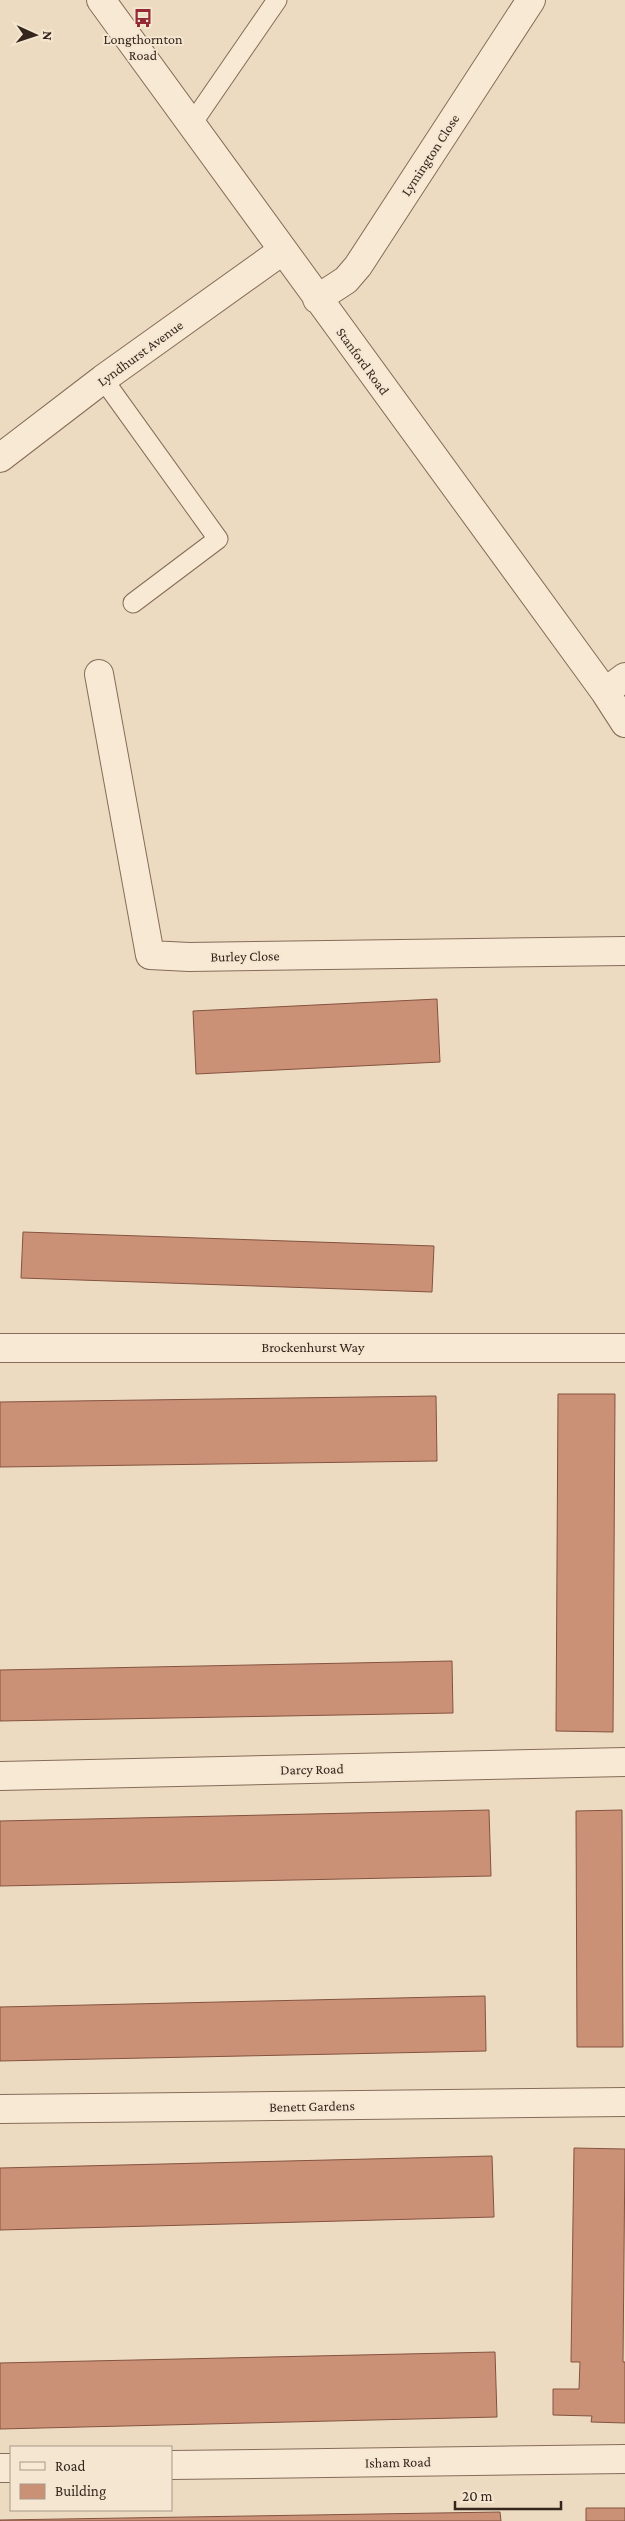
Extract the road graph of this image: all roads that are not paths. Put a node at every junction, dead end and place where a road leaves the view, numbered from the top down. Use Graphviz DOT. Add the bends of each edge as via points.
graph roads {
  1 [pos="100,0"];
  2 [pos="277,0"];
  3 [pos="530,0"];
  4 [pos="191,125"];
  5 [pos="282,252"];
  6 [pos="317,299"];
  7 [pos="103,379"];
  8 [pos="0,458"];
  9 [pos="133,603"];
  10 [pos="99,674"];
  11 [pos="615,684"];
  12 [pos="625,723"];
  13 [pos="625,951"];
  14 [pos="0,1348"];
  15 [pos="625,1348"];
  16 [pos="625,1762"];
  17 [pos="0,1776"];
  18 [pos="625,2102"];
  19 [pos="0,2109"];
  20 [pos="625,2459"];
  21 [pos="172,2465"];
  1 -- 4 [label="street, Stanford Road"];
  2 -- 4 [label="lane"];
  3 -- 6 [label="street, Lymington Close" via="358,266 346,280"];
  4 -- 5 [label="street, Stanford Road"];
  5 -- 6 [label="street, Stanford Road"];
  5 -- 7 [label="street, Lyndhurst Avenue"];
  6 -- 11 [label="street, Stanford Road"];
  7 -- 8 [label="street, Lyndhurst Avenue"];
  7 -- 9 [label="lane" via="218,539"];
  10 -- 13 [label="street, Burley Close" via="150,956"];
  11 -- 12 [label="street, Stanford Road"];
  14 -- 15 [label="street, Brockenhurst Way"];
  16 -- 17 [label="street, Darcy Road"];
  18 -- 19 [label="street, Benett Gardens"];
  20 -- 21 [label="street, Isham Road"];
}
